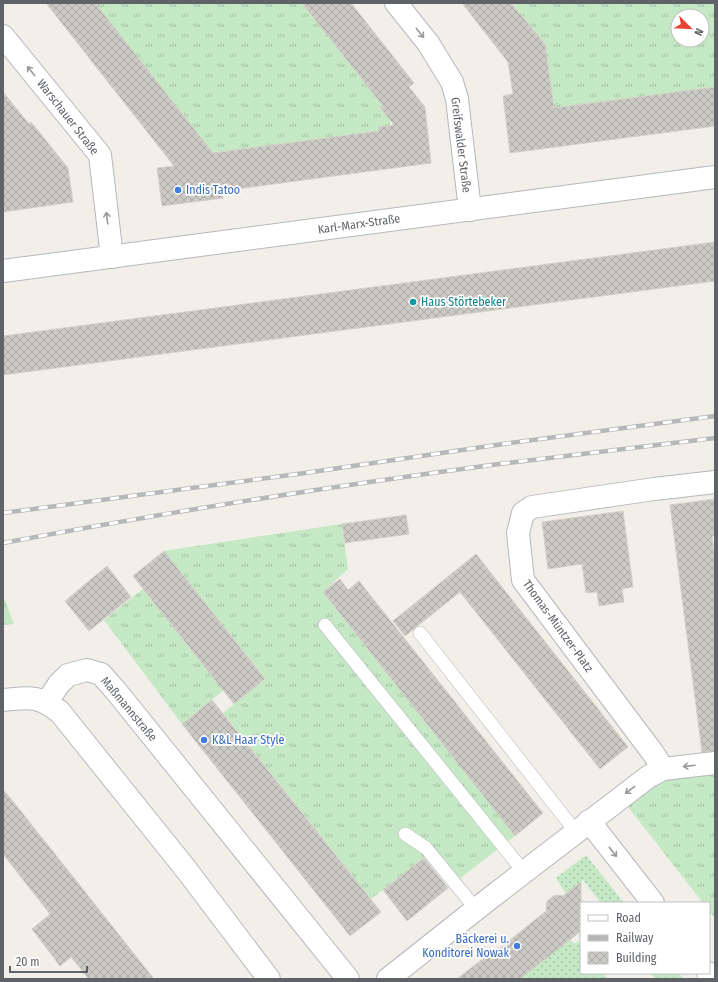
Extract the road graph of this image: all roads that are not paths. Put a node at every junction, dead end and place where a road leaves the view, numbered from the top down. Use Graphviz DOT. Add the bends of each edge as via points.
graph roads {
  1 [pos="396,3"];
  2 [pos="3,36"];
  3 [pos="715,177"];
  4 [pos="470,210"];
  5 [pos="112,257"];
  6 [pos="3,271"];
  7 [pos="715,482"];
  8 [pos="325,625"];
  9 [pos="420,632"];
  10 [pos="3,700"];
  11 [pos="53,707"];
  12 [pos="715,763"];
  13 [pos="663,769"];
  14 [pos="583,827"];
  15 [pos="405,834"];
  16 [pos="524,872"];
  17 [pos="652,902"];
  18 [pos="476,909"];
  19 [pos="265,977"];
  20 [pos="348,979"];
  21 [pos="388,979"];
  1 -- 4 [label="street, Greifswalder Straße, one-way" via="428,43 452,82 457,99"];
  5 -- 2 [label="street, Warschauer Straße, one-way" via="100,155"];
  3 -- 4 [label="street, Karl-Marx-Straße"];
  4 -- 5 [label="street, Karl-Marx-Straße"];
  5 -- 6 [label="street, Karl-Marx-Straße"];
  7 -- 13 [label="street, Thomas-Müntzer-Platz" via="532,507 523,513 518,533 523,580"];
  8 -- 16 [label="lane"];
  9 -- 14 [label="lane"];
  10 -- 11 [label="street" via="29,698"];
  11 -- 19 [label="street" via="185,868"];
  11 -- 20 [label="street, Maßmannstraße" via="59,684 68,675 87,670 101,674"];
  12 -- 13 [label="street, one-way"];
  13 -- 14 [label="street, one-way" via="648,777"];
  14 -- 16 [label="street"];
  14 -- 17 [label="street, one-way"];
  15 -- 18 [label="lane" via="426,848"];
  16 -- 18 [label="street"];
  18 -- 21 [label="street"];
}
